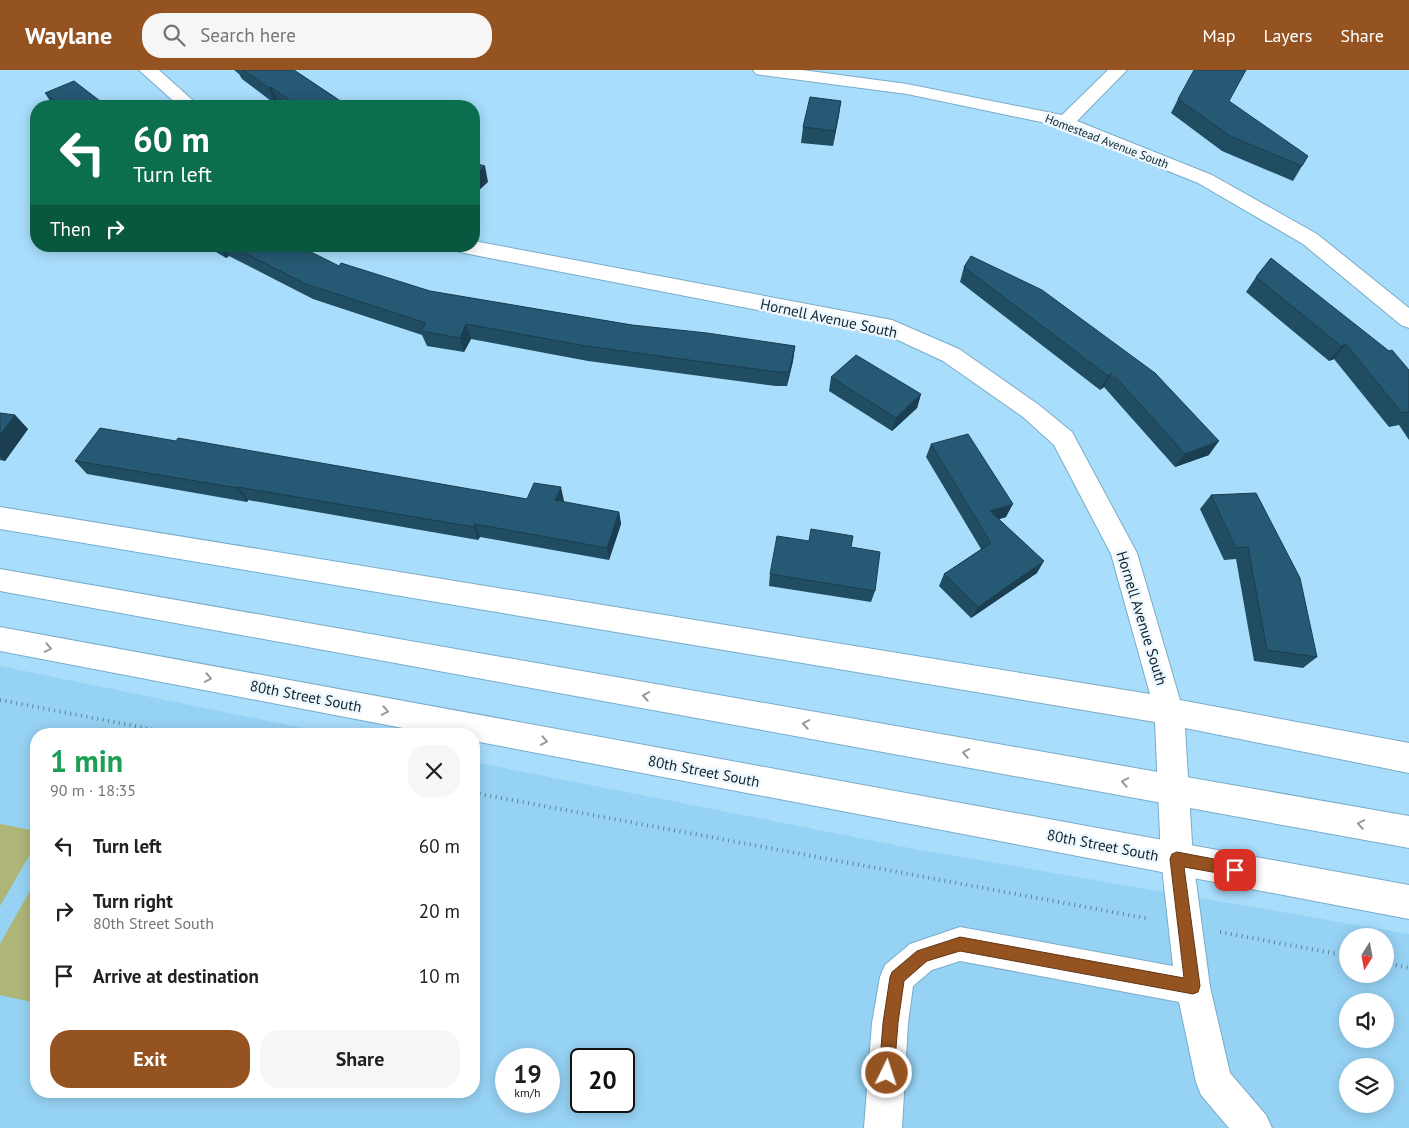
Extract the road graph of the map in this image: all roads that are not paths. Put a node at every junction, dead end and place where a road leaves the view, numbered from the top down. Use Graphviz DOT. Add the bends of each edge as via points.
graph roads {
  1 [pos="148,70"];
  2 [pos="762,70"];
  3 [pos="1118,70"];
  4 [pos="183,100"];
  5 [pos="1064,123"];
  6 [pos="480,249"];
  7 [pos="1409,320"];
  8 [pos="0,518"];
  9 [pos="0,580"];
  10 [pos="0,639"];
  11 [pos="1169,711"];
  12 [pos="476,728"];
  13 [pos="480,729"];
  14 [pos="1409,758"];
  15 [pos="1174,790"];
  16 [pos="1409,832"];
  17 [pos="1177,859"];
  18 [pos="1409,902"];
  19 [pos="1193,986"];
  20 [pos="890,1126"];
  21 [pos="1253,1128"];
  1 -- 4 [label="street"];
  2 -- 5 [label="street, Homestead Avenue South" via="907,89"];
  3 -- 5 [label="street"];
  5 -- 7 [label="street, Homestead Avenue South" via="1205,179 1302,234"];
  6 -- 11 [label="street, Hornell Avenue South" via="892,328 951,356 1031,412 1063,439 1124,553"];
  8 -- 11 [label="street"];
  15 -- 9 [label="street, one-way"];
  10 -- 12 [label="street, 80th Street South, one-way"];
  11 -- 14 [label="street"];
  11 -- 15 [label="street, Hornell Avenue South"];
  13 -- 17 [label="street, 80th Street South, one-way"];
  16 -- 15 [label="street, one-way"];
  15 -- 17 [label="street, Hornell Avenue South"];
  17 -- 18 [label="street, 80th Street South"];
  17 -- 19 [label="street, Hornell Avenue South"];
  19 -- 20 [label="street" via="960,944 922,956 898,977 890,1023"];
  19 -- 21 [label="street, Hornell Avenue South" via="1214,1082"];
}
